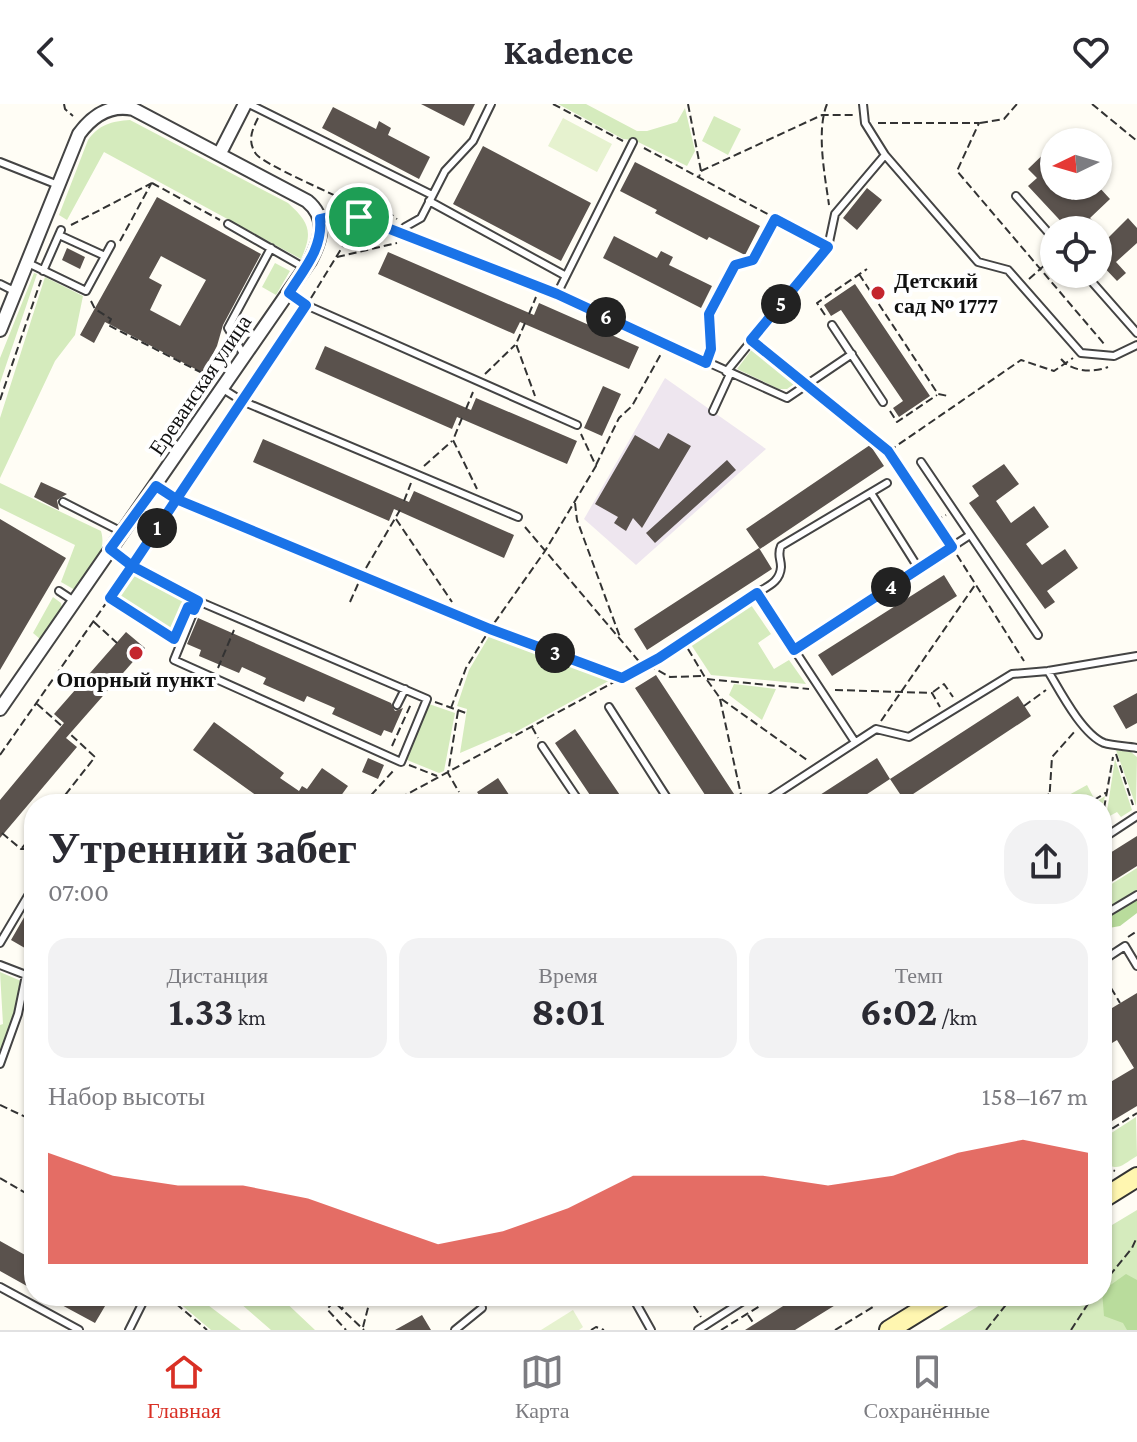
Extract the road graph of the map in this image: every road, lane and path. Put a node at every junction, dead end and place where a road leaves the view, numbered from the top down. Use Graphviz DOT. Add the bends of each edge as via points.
graph roads {
  1 [pos="64,104"];
  2 [pos="247,104"];
  3 [pos="491,104"];
  4 [pos="553,104"];
  5 [pos="688,104"];
  6 [pos="827,104"];
  7 [pos="863,104"];
  8 [pos="1017,104"];
  9 [pos="1092,104"];
  10 [pos="108,107"];
  11 [pos="262,111"];
  12 [pos="822,115"];
  13 [pos="73,116"];
  14 [pos="865,119"];
  15 [pos="979,123"];
  16 [pos="703,139"];
  17 [pos="695,141"];
  18 [pos="1137,141"];
  19 [pos="251,142"];
  20 [pos="633,142"];
  21 [pos="220,153"];
  22 [pos="885,155"];
  23 [pos="0,162"];
  24 [pos="701,171"];
  25 [pos="698,177"];
  26 [pos="152,183"];
  27 [pos="58,185"];
  28 [pos="1016,196"];
  29 [pos="430,198"];
  30 [pos="830,212"];
  31 [pos="320,219"];
  32 [pos="775,219"];
  33 [pos="1040,223"];
  34 [pos="228,224"];
  35 [pos="60,233"];
  36 [pos="402,233"];
  37 [pos="415,238"];
  38 [pos="111,245"];
  39 [pos="828,247"];
  40 [pos="271,248"];
  41 [pos="105,256"];
  42 [pos="336,258"];
  43 [pos="28,263"];
  44 [pos="735,265"];
  45 [pos="1040,267"];
  46 [pos="305,268"];
  47 [pos="867,269"];
  48 [pos="1040,269"];
  49 [pos="43,271"];
  50 [pos="859,274"];
  51 [pos="326,275"];
  52 [pos="566,276"];
  53 [pos="0,284"];
  54 [pos="1022,285"];
  55 [pos="540,288"];
  56 [pos="1058,288"];
  57 [pos="1097,288"];
  58 [pos="86,291"];
  59 [pos="16,292"];
  60 [pos="289,293"];
  61 [pos="557,294"];
  62 [pos="306,305"];
  63 [pos="529,314"];
  64 [pos="525,323"];
  65 [pos="832,325"];
  66 [pos="0,330"];
  67 [pos="1137,333"];
  68 [pos="751,340"];
  69 [pos="516,344"];
  70 [pos="666,344"];
  71 [pos="1136,348"];
  72 [pos="1081,353"];
  73 [pos="852,354"];
  74 [pos="1114,356"];
  75 [pos="245,357"];
  76 [pos="706,363"];
  77 [pos="728,373"];
  78 [pos="478,381"];
  79 [pos="807,384"];
  80 [pos="224,387"];
  81 [pos="938,394"];
  82 [pos="948,396"];
  83 [pos="0,400"];
  84 [pos="242,401"];
  85 [pos="883,402"];
  86 [pos="466,409"];
  87 [pos="539,409"];
  88 [pos="713,411"];
  89 [pos="462,418"];
  90 [pos="577,425"];
  91 [pos="888,451"];
  92 [pos="921,462"];
  93 [pos="596,466"];
  94 [pos="887,483"];
  95 [pos="156,486"];
  96 [pos="871,493"];
  97 [pos="176,499"];
  98 [pos="63,502"];
  99 [pos="575,502"];
  100 [pos="485,504"];
  101 [pos="400,510"];
  102 [pos="518,517"];
  103 [pos="942,517"];
  104 [pos="396,519"];
  105 [pos="935,521"];
  106 [pos="122,532"];
  107 [pos="970,535"];
  108 [pos="952,547"];
  109 [pos="110,549"];
  110 [pos="545,551"];
  111 [pos="132,566"];
  112 [pos="919,569"];
  113 [pos="361,576"];
  114 [pos="976,583"];
  115 [pos="59,591"];
  116 [pos="757,593"];
  117 [pos="110,598"];
  118 [pos="74,601"];
  119 [pos="198,601"];
  120 [pos="350,602"];
  121 [pos="464,619"];
  122 [pos="94,621"];
  123 [pos="235,627"];
  124 [pos="490,629"];
  125 [pos="1038,635"];
  126 [pos="620,638"];
  127 [pos="174,639"];
  128 [pos="117,643"];
  129 [pos="794,650"];
  130 [pos="1137,656"];
  131 [pos="659,658"];
  132 [pos="645,665"];
  133 [pos="217,669"];
  134 [pos="1031,671"];
  135 [pos="1048,671"];
  136 [pos="622,678"];
  137 [pos="1056,684"];
  138 [pos="405,689"];
  139 [pos="932,693"];
  140 [pos="720,698"];
  141 [pos="427,699"];
  142 [pos="399,702"];
  143 [pos="36,703"];
  144 [pos="959,705"];
  145 [pos="1024,706"];
  146 [pos="609,707"];
  147 [pos="451,708"];
  148 [pos="0,709"];
  149 [pos="458,711"];
  150 [pos="466,713"];
  151 [pos="1082,724"];
  152 [pos="63,727"];
  153 [pos="876,729"];
  154 [pos="69,733"];
  155 [pos="855,742"];
  156 [pos="542,746"];
  157 [pos="392,748"];
  158 [pos="1137,748"];
  159 [pos="0,755"];
  160 [pos="401,762"];
  161 [pos="817,767"];
  162 [pos="448,773"];
  163 [pos="439,777"];
  164 [pos="1108,792"];
  165 [pos="1050,793"];
  166 [pos="66,794"];
  167 [pos="372,794"];
  168 [pos="408,794"];
  169 [pos="460,794"];
  170 [pos="574,794"];
  171 [pos="665,794"];
  172 [pos="741,794"];
  173 [pos="776,794"];
  174 [pos="1104,794"];
  175 [pos="1137,816"];
  176 [pos="1112,832"];
  177 [pos="2,833"];
  178 [pos="24,846"];
  179 [pos="21,849"];
  180 [pos="1137,895"];
  181 [pos="24,902"];
  182 [pos="1112,910"];
  183 [pos="1137,931"];
  184 [pos="1129,936"];
  185 [pos="0,943"];
  186 [pos="1112,954"];
  187 [pos="0,965"];
  188 [pos="1137,966"];
  189 [pos="24,972"];
  190 [pos="1112,990"];
  191 [pos="24,994"];
  192 [pos="1120,1003"];
  193 [pos="0,1064"];
  194 [pos="0,1105"];
  195 [pos="1137,1113"];
  196 [pos="24,1116"];
  197 [pos="1112,1129"];
  198 [pos="1137,1177"];
  199 [pos="0,1178"];
  200 [pos="1112,1189"];
  201 [pos="24,1192"];
  202 [pos="1137,1237"];
  203 [pos="1112,1271"];
  204 [pos="0,1287"];
  205 [pos="24,1300"];
  206 [pos="35,1306"];
  207 [pos="141,1306"];
  208 [pos="179,1306"];
  209 [pos="330,1306"];
  210 [pos="338,1306"];
  211 [pos="342,1306"];
  212 [pos="369,1306"];
  213 [pos="638,1306"];
  214 [pos="694,1306"];
  215 [pos="735,1306"];
  216 [pos="760,1306"];
  217 [pos="875,1306"];
  218 [pos="913,1306"];
  219 [pos="1005,1306"];
  220 [pos="1087,1306"];
  221 [pos="482,1308"];
  222 [pos="344,1311"];
  223 [pos="747,1314"];
  224 [pos="754,1324"];
  225 [pos="706,1325"];
  226 [pos="363,1329"];
  227 [pos="79,1330"];
  228 [pos="129,1330"];
  229 [pos="207,1330"];
  230 [pos="346,1330"];
  231 [pos="455,1330"];
  232 [pos="591,1330"];
  233 [pos="604,1330"];
  234 [pos="651,1330"];
  235 [pos="698,1330"];
  236 [pos="721,1330"];
  237 [pos="835,1330"];
  238 [pos="889,1330"];
  239 [pos="986,1330"];
  240 [pos="1071,1330"];
  1 -- 13 [label="path"];
  2 -- 11 [label="lane"];
  2 -- 21 [label="street"];
  3 -- 29 [label="lane" via="473,141 445,171"];
  4 -- 20 [label="path"];
  5 -- 17 [label="path"];
  6 -- 12 [label="path"];
  7 -- 14 [label="lane"];
  8 -- 15 [label="path" via="1004,119"];
  9 -- 18 [label="path"];
  10 -- 21 [label="street" via="133,109"];
  10 -- 27 [label="street" via="79,134"];
  11 -- 19 [label="path"];
  11 -- 29 [label="lane"];
  12 -- 14 [label="path"];
  12 -- 24 [label="path"];
  12 -- 30 [label="path"];
  14 -- 15 [label="path"];
  14 -- 22 [label="lane"];
  15 -- 45 [label="path" via="957,171"];
  16 -- 17 [label="path"];
  17 -- 24 [label="path"];
  20 -- 25 [label="path"];
  20 -- 52 [label="lane"];
  21 -- 31 [label="street" via="307,201"];
  22 -- 39 [label="lane" via="835,214"];
  22 -- 54 [label="lane" via="978,262 1008,270"];
  23 -- 27 [label="lane"];
  24 -- 25 [label="path"];
  25 -- 32 [label="path"];
  26 -- 34 [label="path"];
  26 -- 35 [label="path"];
  26 -- 38 [label="path" via="122,240"];
  27 -- 43 [label="street"];
  28 -- 33 [label="lane"];
  29 -- 36 [label="lane" via="421,218"];
  29 -- 52 [label="lane"];
  31 -- 36 [label="lane" via="346,213"];
  31 -- 46 [label="street, Ереванская улица" via="318,245"];
  32 -- 39 [label="path"];
  32 -- 44 [label="path" via="753,260"];
  34 -- 40 [label="lane"];
  35 -- 41 [label="lane"];
  35 -- 49 [label="lane"];
  36 -- 37 [label="lane"];
  37 -- 42 [label="path"];
  37 -- 55 [label="lane"];
  38 -- 41 [label="lane"];
  39 -- 68 [label="lane"];
  40 -- 46 [label="lane"];
  40 -- 75 [label="lane" via="228,328"];
  41 -- 58 [label="lane"];
  43 -- 49 [label="lane"];
  43 -- 59 [label="street"];
  44 -- 76 [label="lane" via="709,314 711,349"];
  46 -- 60 [label="street, Ереванская улица"];
  47 -- 50 [label="path"];
  48 -- 54 [label="path"];
  49 -- 58 [label="lane"];
  49 -- 83 [label="path"];
  50 -- 65 [label="path" via="817,303"];
  50 -- 81 [label="path"];
  51 -- 62 [label="path"];
  52 -- 61 [label="lane"];
  53 -- 59 [label="lane"];
  54 -- 72 [label="lane"];
  55 -- 61 [label="lane"];
  55 -- 63 [label="path"];
  56 -- 74 [label="path"];
  57 -- 67 [label="lane"];
  58 -- 80 [label="path" via="95,309 111,319 108,325"];
  59 -- 66 [label="street"];
  60 -- 62 [label="lane"];
  60 -- 75 [label="street, Ереванская улица"];
  61 -- 70 [label="lane"];
  62 -- 78 [label="lane"];
  62 -- 84 [label="path"];
  64 -- 69 [label="path"];
  65 -- 73 [label="lane"];
  68 -- 77 [label="lane"];
  68 -- 79 [label="path"];
  69 -- 78 [label="path"];
  69 -- 87 [label="path"];
  70 -- 76 [label="lane"];
  70 -- 93 [label="path"];
  71 -- 74 [label="lane"];
  72 -- 74 [label="lane"];
  72 -- 91 [label="path" via="1054,371 1021,360"];
  73 -- 79 [label="lane"];
  73 -- 85 [label="lane"];
  75 -- 80 [label="street, Ереванская улица"];
  76 -- 77 [label="lane"];
  77 -- 79 [label="lane" via="787,398"];
  77 -- 88 [label="lane"];
  78 -- 86 [label="path"];
  78 -- 87 [label="lane"];
  79 -- 91 [label="path"];
  80 -- 84 [label="lane"];
  80 -- 95 [label="street, Ереванская улица"];
  81 -- 82 [label="path"];
  81 -- 85 [label="path" via="897,422"];
  84 -- 97 [label="path"];
  84 -- 100 [label="lane"];
  87 -- 90 [label="lane"];
  89 -- 100 [label="path" via="453,440"];
  90 -- 93 [label="path"];
  91 -- 105 [label="path"];
  92 -- 107 [label="lane"];
  93 -- 99 [label="path"];
  94 -- 96 [label="lane"];
  95 -- 97 [label="lane"];
  95 -- 106 [label="street, Ереванская улица"];
  96 -- 112 [label="lane"];
  96 -- 116 [label="lane" via="781,546 776,581"];
  97 -- 111 [label="path"];
  97 -- 113 [label="lane"];
  98 -- 106 [label="lane"];
  99 -- 110 [label="path"];
  99 -- 126 [label="path"];
  100 -- 102 [label="lane"];
  101 -- 104 [label="path"];
  102 -- 110 [label="path"];
  103 -- 105 [label="path"];
  104 -- 113 [label="path"];
  104 -- 121 [label="path"];
  105 -- 108 [label="path"];
  106 -- 109 [label="street, Ереванская улица"];
  107 -- 108 [label="lane"];
  107 -- 125 [label="lane"];
  108 -- 112 [label="lane"];
  108 -- 114 [label="path"];
  109 -- 111 [label="lane"];
  109 -- 118 [label="street, Ереванская улица"];
  110 -- 124 [label="path"];
  110 -- 126 [label="path"];
  111 -- 117 [label="path"];
  111 -- 119 [label="lane"];
  112 -- 129 [label="lane"];
  113 -- 120 [label="path"];
  113 -- 121 [label="lane"];
  114 -- 134 [label="path"];
  114 -- 153 [label="path"];
  115 -- 118 [label="lane"];
  116 -- 129 [label="lane"];
  116 -- 131 [label="lane"];
  117 -- 122 [label="path"];
  117 -- 127 [label="path"];
  118 -- 148 [label="street, Ереванская улица" via="7,689"];
  119 -- 138 [label="lane"];
  119 -- 160 [label="lane" via="174,660"];
  121 -- 124 [label="path"];
  122 -- 128 [label="path"];
  122 -- 143 [label="path"];
  123 -- 133 [label="path"];
  124 -- 136 [label="path"];
  124 -- 147 [label="path" via="466,668"];
  126 -- 132 [label="path"];
  129 -- 155 [label="lane"];
  130 -- 135 [label="lane"];
  131 -- 132 [label="path"];
  132 -- 136 [label="path"];
  132 -- 140 [label="path" via="670,677 705,677"];
  134 -- 135 [label="lane"];
  134 -- 144 [label="lane" via="1012,674"];
  135 -- 137 [label="lane"];
  136 -- 162 [label="path"];
  137 -- 145 [label="path"];
  137 -- 151 [label="lane"];
  138 -- 141 [label="lane"];
  138 -- 142 [label="lane"];
  139 -- 144 [label="path" via="944,684"];
  140 -- 161 [label="path"];
  140 -- 172 [label="path"];
  141 -- 147 [label="path"];
  141 -- 160 [label="lane"];
  142 -- 157 [label="path" via="411,703"];
  143 -- 152 [label="path"];
  143 -- 159 [label="path"];
  144 -- 153 [label="lane" via="909,737"];
  146 -- 171 [label="lane"];
  147 -- 149 [label="path"];
  149 -- 150 [label="path"];
  149 -- 162 [label="path"];
  151 -- 158 [label="lane" via="1092,738"];
  151 -- 165 [label="path" via="1052,757"];
  153 -- 155 [label="lane"];
  154 -- 166 [label="path" via="95,757"];
  155 -- 161 [label="lane"];
  156 -- 170 [label="lane"];
  160 -- 163 [label="path"];
  160 -- 167 [label="path"];
  161 -- 173 [label="lane"];
  162 -- 163 [label="path"];
  162 -- 169 [label="path"];
  163 -- 168 [label="path"];
  164 -- 174 [label="path"];
  164 -- 175 [label="path" via="1115,749"];
  175 -- 176 [label="lane"];
  177 -- 179 [label="path"];
  178 -- 179 [label="path"];
  180 -- 182 [label="lane"];
  181 -- 185 [label="lane"];
  183 -- 184 [label="path"];
  186 -- 188 [label="lane" via="1125,946"];
  187 -- 189 [label="lane"];
  190 -- 192 [label="path"];
  191 -- 193 [label="lane"];
  194 -- 196 [label="path"];
  195 -- 197 [label="path"];
  198 -- 200 [label="main road"];
  199 -- 201 [label="path"];
  202 -- 203 [label="path"];
  204 -- 205 [label="lane"];
  206 -- 227 [label="lane"];
  207 -- 228 [label="lane"];
  208 -- 229 [label="path"];
  209 -- 230 [label="path" via="327,1309"];
  210 -- 222 [label="path"];
  211 -- 222 [label="path"];
  212 -- 226 [label="path"];
  213 -- 234 [label="lane"];
  214 -- 225 [label="path"];
  215 -- 225 [label="lane"];
  216 -- 223 [label="path"];
  217 -- 237 [label="path"];
  218 -- 238 [label="main road"];
  219 -- 239 [label="path"];
  220 -- 240 [label="path"];
  221 -- 231 [label="lane"];
  222 -- 226 [label="path"];
  223 -- 224 [label="path"];
  223 -- 236 [label="path"];
  225 -- 235 [label="lane"];
  232 -- 233 [label="path"];
}
